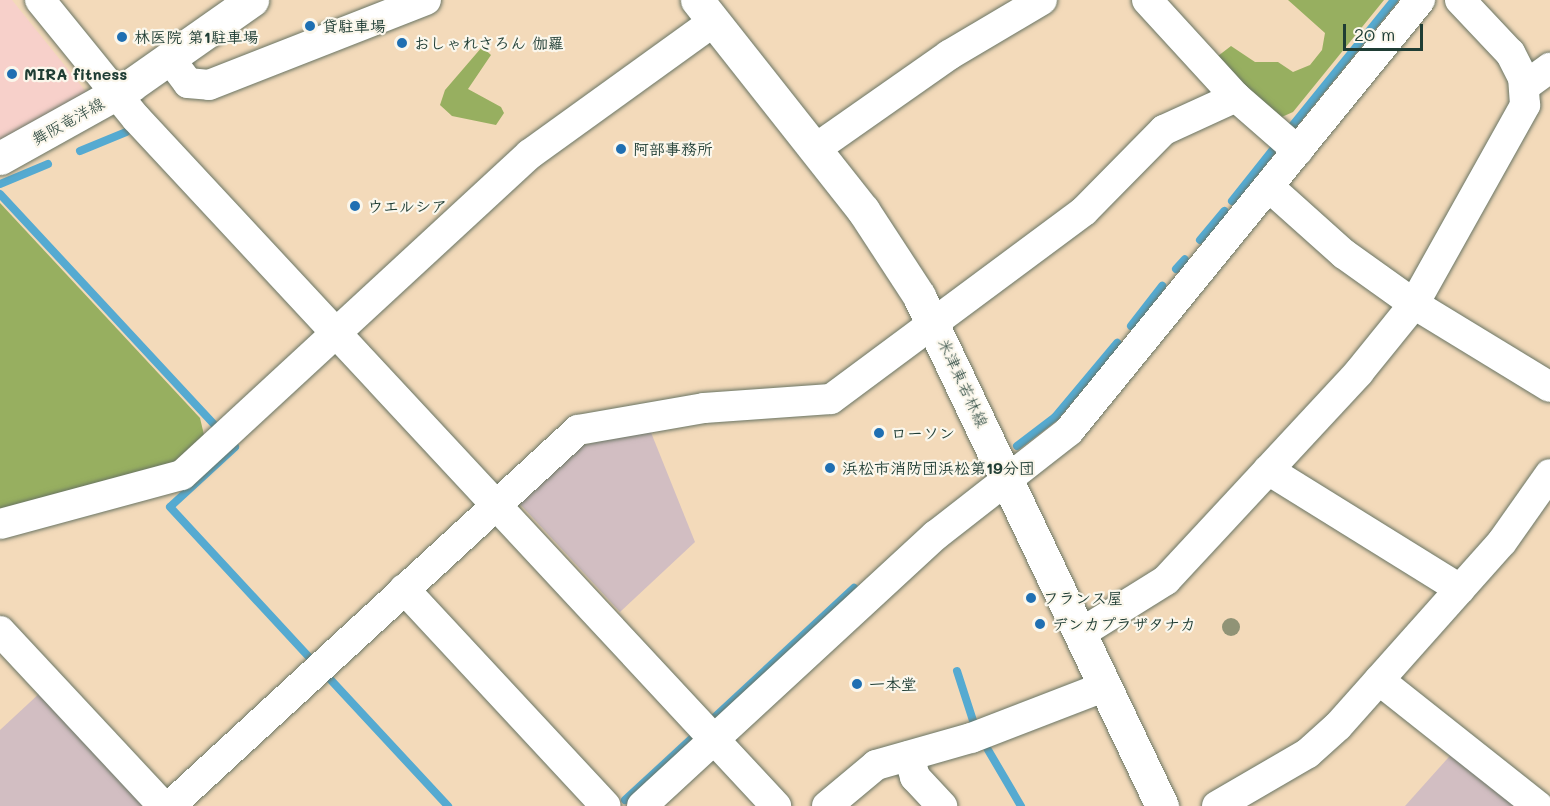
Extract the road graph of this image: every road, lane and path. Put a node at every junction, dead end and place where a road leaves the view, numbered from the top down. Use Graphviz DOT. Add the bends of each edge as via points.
graph roads {
  1 [pos="40,0"];
  2 [pos="252,0"];
  3 [pos="426,0"];
  4 [pos="1042,0"];
  5 [pos="1147,0"];
  6 [pos="1420,0"];
  7 [pos="1460,0"];
  8 [pos="705,11"];
  9 [pos="170,59"];
  10 [pos="1550,68"];
  11 [pos="1525,86"];
  12 [pos="116,94"];
  13 [pos="1236,97"];
  14 [pos="815,149"];
  15 [pos="1298,152"];
  16 [pos="0,158"];
  17 [pos="1269,187"];
  18 [pos="1414,304"];
  19 [pos="936,326"];
  20 [pos="336,333"];
  21 [pos="1550,387"];
  22 [pos="1268,470"];
  23 [pos="1550,474"];
  24 [pos="1008,479"];
  25 [pos="496,505"];
  26 [pos="0,525"];
  27 [pos="404,589"];
  28 [pos="1460,589"];
  29 [pos="0,631"];
  30 [pos="1081,633"];
  31 [pos="1379,681"];
  32 [pos="1106,686"];
  33 [pos="714,739"];
  34 [pos="909,756"];
  35 [pos="163,806"];
  36 [pos="170,806"];
  37 [pos="606,806"];
  38 [pos="642,806"];
  39 [pos="776,806"];
  40 [pos="827,806"];
  41 [pos="942,806"];
  42 [pos="1162,806"];
  43 [pos="1217,806"];
  44 [pos="1538,806"];
  1 -- 12 [label="street"];
  2 -- 9 [label="main road, 舞阪竜洋線"];
  3 -- 9 [label="street" via="209,85 188,83"];
  4 -- 14 [label="street" via="949,55"];
  5 -- 13 [label="street"];
  6 -- 15 [label="street"];
  7 -- 11 [label="street" via="1510,53"];
  8 -- 14 [label="main road, 米津東若林線"];
  8 -- 20 [label="street" via="530,154"];
  9 -- 12 [label="main road, 舞阪竜洋線"];
  10 -- 11 [label="street" via="1535,84"];
  11 -- 18 [label="street" via="1520,117"];
  12 -- 16 [label="main road, 舞阪竜洋線"];
  12 -- 20 [label="street"];
  13 -- 15 [label="street"];
  13 -- 19 [label="street" via="1164,130 1084,211"];
  14 -- 19 [label="main road, 米津東若林線" via="883,238"];
  15 -- 17 [label="street"];
  17 -- 18 [label="street" via="1344,254"];
  17 -- 24 [label="street" via="1084,415"];
  18 -- 21 [label="street"];
  18 -- 22 [label="street"];
  19 -- 24 [label="main road, 米津東若林線"];
  19 -- 25 [label="street" via="824,402 704,408 578,430"];
  20 -- 25 [label="street"];
  20 -- 26 [label="street" via="182,475"];
  22 -- 28 [label="street"];
  22 -- 30 [label="street" via="1166,580"];
  23 -- 28 [label="street"];
  24 -- 30 [label="main road, 米津東若林線"];
  24 -- 33 [label="street" via="919,550"];
  25 -- 27 [label="street"];
  25 -- 33 [label="street"];
  27 -- 36 [label="street"];
  27 -- 37 [label="street"];
  28 -- 31 [label="street"];
  29 -- 35 [label="street"];
  30 -- 32 [label="main road, 米津東若林線"];
  31 -- 43 [label="street" via="1308,753"];
  31 -- 44 [label="street"];
  32 -- 34 [label="street"];
  32 -- 42 [label="main road, 米津東若林線"];
  33 -- 38 [label="street"];
  33 -- 39 [label="street"];
  34 -- 40 [label="street" via="876,765"];
  34 -- 41 [label="street" via="915,777"];
}
